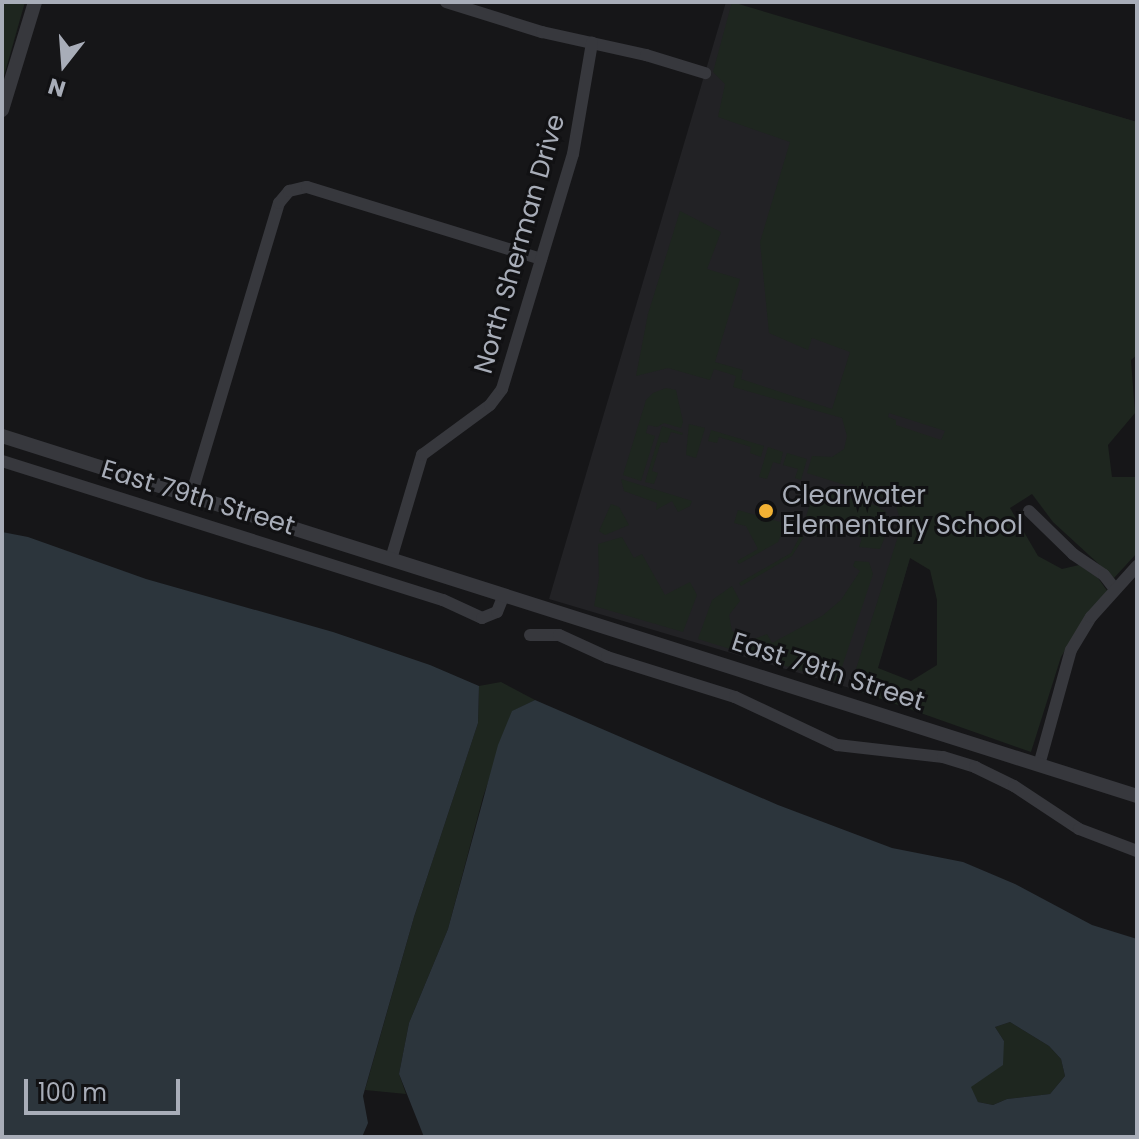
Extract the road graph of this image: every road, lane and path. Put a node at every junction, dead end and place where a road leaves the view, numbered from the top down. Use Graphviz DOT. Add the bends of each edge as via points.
graph roads {
  1 [pos="35,2"];
  2 [pos="446,2"];
  3 [pos="592,43"];
  4 [pos="705,73"];
  5 [pos="2,110"];
  6 [pos="541,259"];
  7 [pos="2,436"];
  8 [pos="2,461"];
  9 [pos="191,496"];
  10 [pos="1029,511"];
  11 [pos="391,559"];
  12 [pos="1137,566"];
  13 [pos="1115,589"];
  14 [pos="504,595"];
  15 [pos="530,635"];
  16 [pos="1039,765"];
  17 [pos="1137,796"];
  18 [pos="1137,851"];
  1 -- 5 [label="street"];
  2 -- 3 [label="street"];
  3 -- 4 [label="street"];
  3 -- 6 [label="street, North Sherman Drive" via="573,154"];
  6 -- 9 [label="street" via="307,187 291,190 279,203"];
  6 -- 11 [label="street, North Sherman Drive" via="501,392 422,455"];
  7 -- 9 [label="street, East 79th Street"];
  8 -- 14 [label="street, East 79th Street" via="443,600 482,618 497,612"];
  9 -- 11 [label="street, East 79th Street"];
  10 -- 13 [label="street"];
  11 -- 14 [label="street, East 79th Street"];
  12 -- 13 [label="street"];
  13 -- 16 [label="street" via="1085,625 1067,660"];
  14 -- 16 [label="street, East 79th Street"];
  15 -- 18 [label="street" via="559,635 607,657 735,697 823,741 874,752 943,757 975,767 1079,829"];
  16 -- 17 [label="street, East 79th Street"];
}
